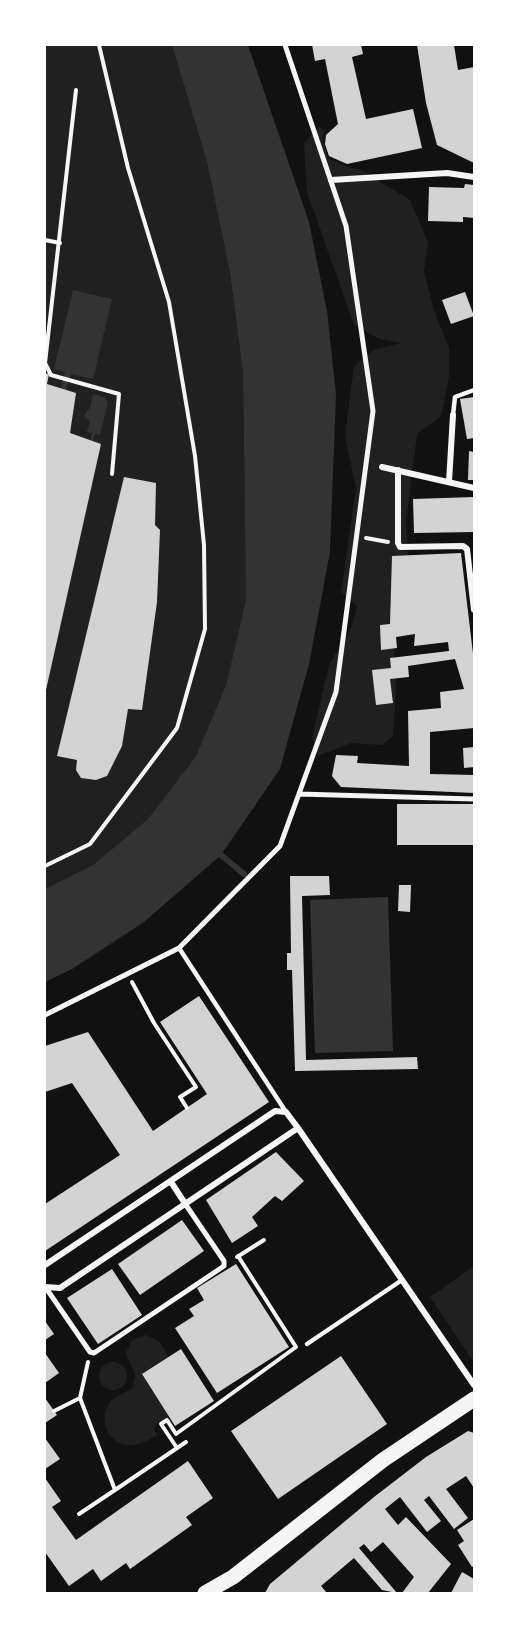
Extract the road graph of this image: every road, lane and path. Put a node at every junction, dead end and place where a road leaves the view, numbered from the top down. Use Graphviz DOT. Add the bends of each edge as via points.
graph roads {
  1 [pos="99,45"];
  2 [pos="285,45"];
  3 [pos="76,90"];
  4 [pos="474,177"];
  5 [pos="331,180"];
  6 [pos="45,240"];
  7 [pos="60,243"];
  8 [pos="45,363"];
  9 [pos="474,390"];
  10 [pos="453,415"];
  11 [pos="382,467"];
  12 [pos="398,470"];
  13 [pos="112,474"];
  14 [pos="450,482"];
  15 [pos="474,488"];
  16 [pos="358,537"];
  17 [pos="398,543"];
  18 [pos="474,610"];
  19 [pos="299,794"];
  20 [pos="474,799"];
  21 [pos="45,866"];
  22 [pos="179,948"];
  23 [pos="128,974"];
  24 [pos="45,1015"];
  25 [pos="187,1108"];
  26 [pos="286,1112"];
  27 [pos="298,1128"];
  28 [pos="171,1182"];
  29 [pos="186,1204"];
  30 [pos="264,1240"];
  31 [pos="238,1256"];
  32 [pos="45,1265"];
  33 [pos="224,1266"];
  34 [pos="402,1280"];
  35 [pos="46,1287"];
  36 [pos="307,1344"];
  37 [pos="90,1352"];
  38 [pos="474,1385"];
  39 [pos="80,1398"];
  40 [pos="474,1399"];
  41 [pos="54,1411"];
  42 [pos="186,1442"];
  43 [pos="177,1448"];
  44 [pos="115,1490"];
  45 [pos="79,1514"];
  46 [pos="205,1593"];
  1 -- 21 [label="path" via="128,168 169,302 195,456 204,545 205,629 177,728 90,844"];
  2 -- 5 [label="street"];
  3 -- 7 [label="path"];
  4 -- 5 [label="street" via="447,173"];
  5 -- 16 [label="street" via="346,226 374,411"];
  6 -- 7 [label="path"];
  7 -- 8 [label="path"];
  8 -- 13 [label="path" via="51,375 119,394"];
  9 -- 10 [label="lane" via="454,397"];
  10 -- 14 [label="street"];
  11 -- 12 [label="street"];
  12 -- 14 [label="street"];
  12 -- 17 [label="street"];
  14 -- 15 [label="street"];
  16 -- 17 [label="path"];
  16 -- 19 [label="street" via="336,692"];
  17 -- 18 [label="street" via="400,547 467,549"];
  19 -- 20 [label="street"];
  19 -- 22 [label="street" via="280,846"];
  22 -- 23 [label="street"];
  22 -- 26 [label="lane"];
  23 -- 24 [label="street"];
  23 -- 25 [label="path" via="196,1087 180,1097"];
  26 -- 27 [label="street"];
  26 -- 28 [label="street" via="275,1111"];
  27 -- 29 [label="street"];
  27 -- 34 [label="street"];
  28 -- 29 [label="street"];
  28 -- 32 [label="street"];
  29 -- 33 [label="street"];
  29 -- 35 [label="street" via="60,1288"];
  30 -- 31 [label="path"];
  31 -- 33 [label="path"];
  31 -- 43 [label="path" via="296,1347 176,1434 167,1420 161,1424"];
  33 -- 37 [label="street" via="94,1353"];
  34 -- 36 [label="lane"];
  34 -- 38 [label="street"];
  35 -- 37 [label="street"];
  37 -- 39 [label="path"];
  39 -- 41 [label="path"];
  39 -- 44 [label="path"];
  40 -- 46 [label="main road" via="383,1460 233,1577"];
  42 -- 43 [label="path"];
  43 -- 44 [label="path"];
  44 -- 45 [label="path"];
}
